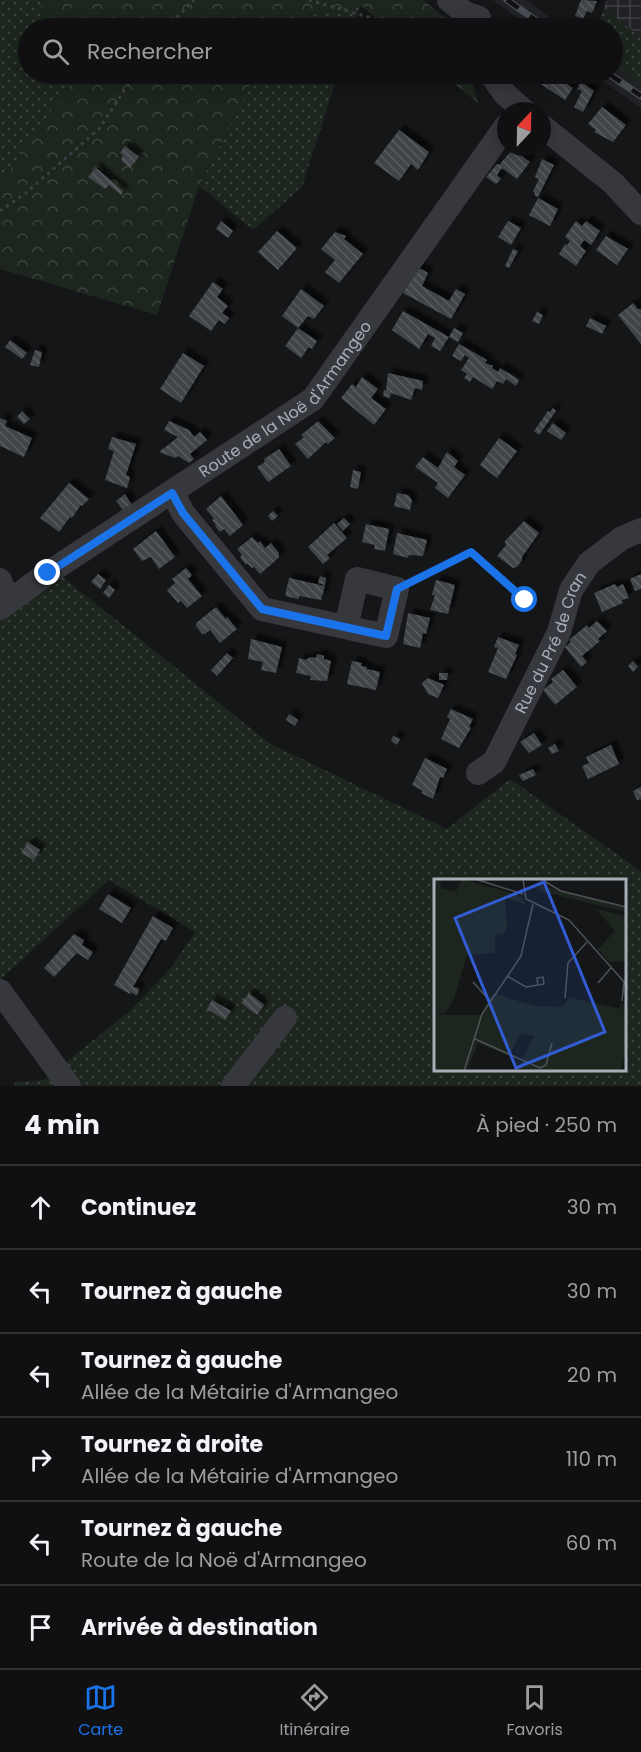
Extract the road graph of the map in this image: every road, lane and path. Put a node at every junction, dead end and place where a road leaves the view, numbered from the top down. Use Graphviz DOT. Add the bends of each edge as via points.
graph roads {
  1 [pos="194,0"];
  2 [pos="309,0"];
  3 [pos="449,0"];
  4 [pos="480,16"];
  5 [pos="175,18"];
  6 [pos="372,18"];
  7 [pos="128,84"];
  8 [pos="498,84"];
  9 [pos="510,102"];
  10 [pos="551,133"];
  11 [pos="497,142"];
  12 [pos="0,211"];
  13 [pos="641,213"];
  14 [pos="172,493"];
  15 [pos="641,530"];
  16 [pos="397,589"];
  17 [pos="3,597"];
  18 [pos="525,600"];
  19 [pos="346,627"];
  20 [pos="478,773"];
  21 [pos="0,991"];
  22 [pos="285,1018"];
  23 [pos="69,1086"];
  24 [pos="233,1086"];
  1 -- 5 [label="path"];
  2 -- 6 [label="path"];
  3 -- 4 [label="street" via="465,13"];
  7 -- 12 [label="path" via="99,129"];
  8 -- 9 [label="street"];
  10 -- 13 [label="street" via="613,183"];
  11 -- 14 [label="street, Route de la Noë d'Armangeo" via="313,399"];
  14 -- 17 [label="street, Route de la Noë d'Armangeo" via="48,573"];
  14 -- 19 [label="street" via="183,513 262,609"];
  15 -- 20 [label="street, Rue du Pré de Cran" via="622,538 589,563 571,590 559,632 494,762"];
  16 -- 18 [label="path" via="471,552"];
  16 -- 19 [label="street" via="386,636"];
  16 -- 19 [label="street" via="357,579"];
  21 -- 23 [label="street"];
  22 -- 24 [label="street"];
}
